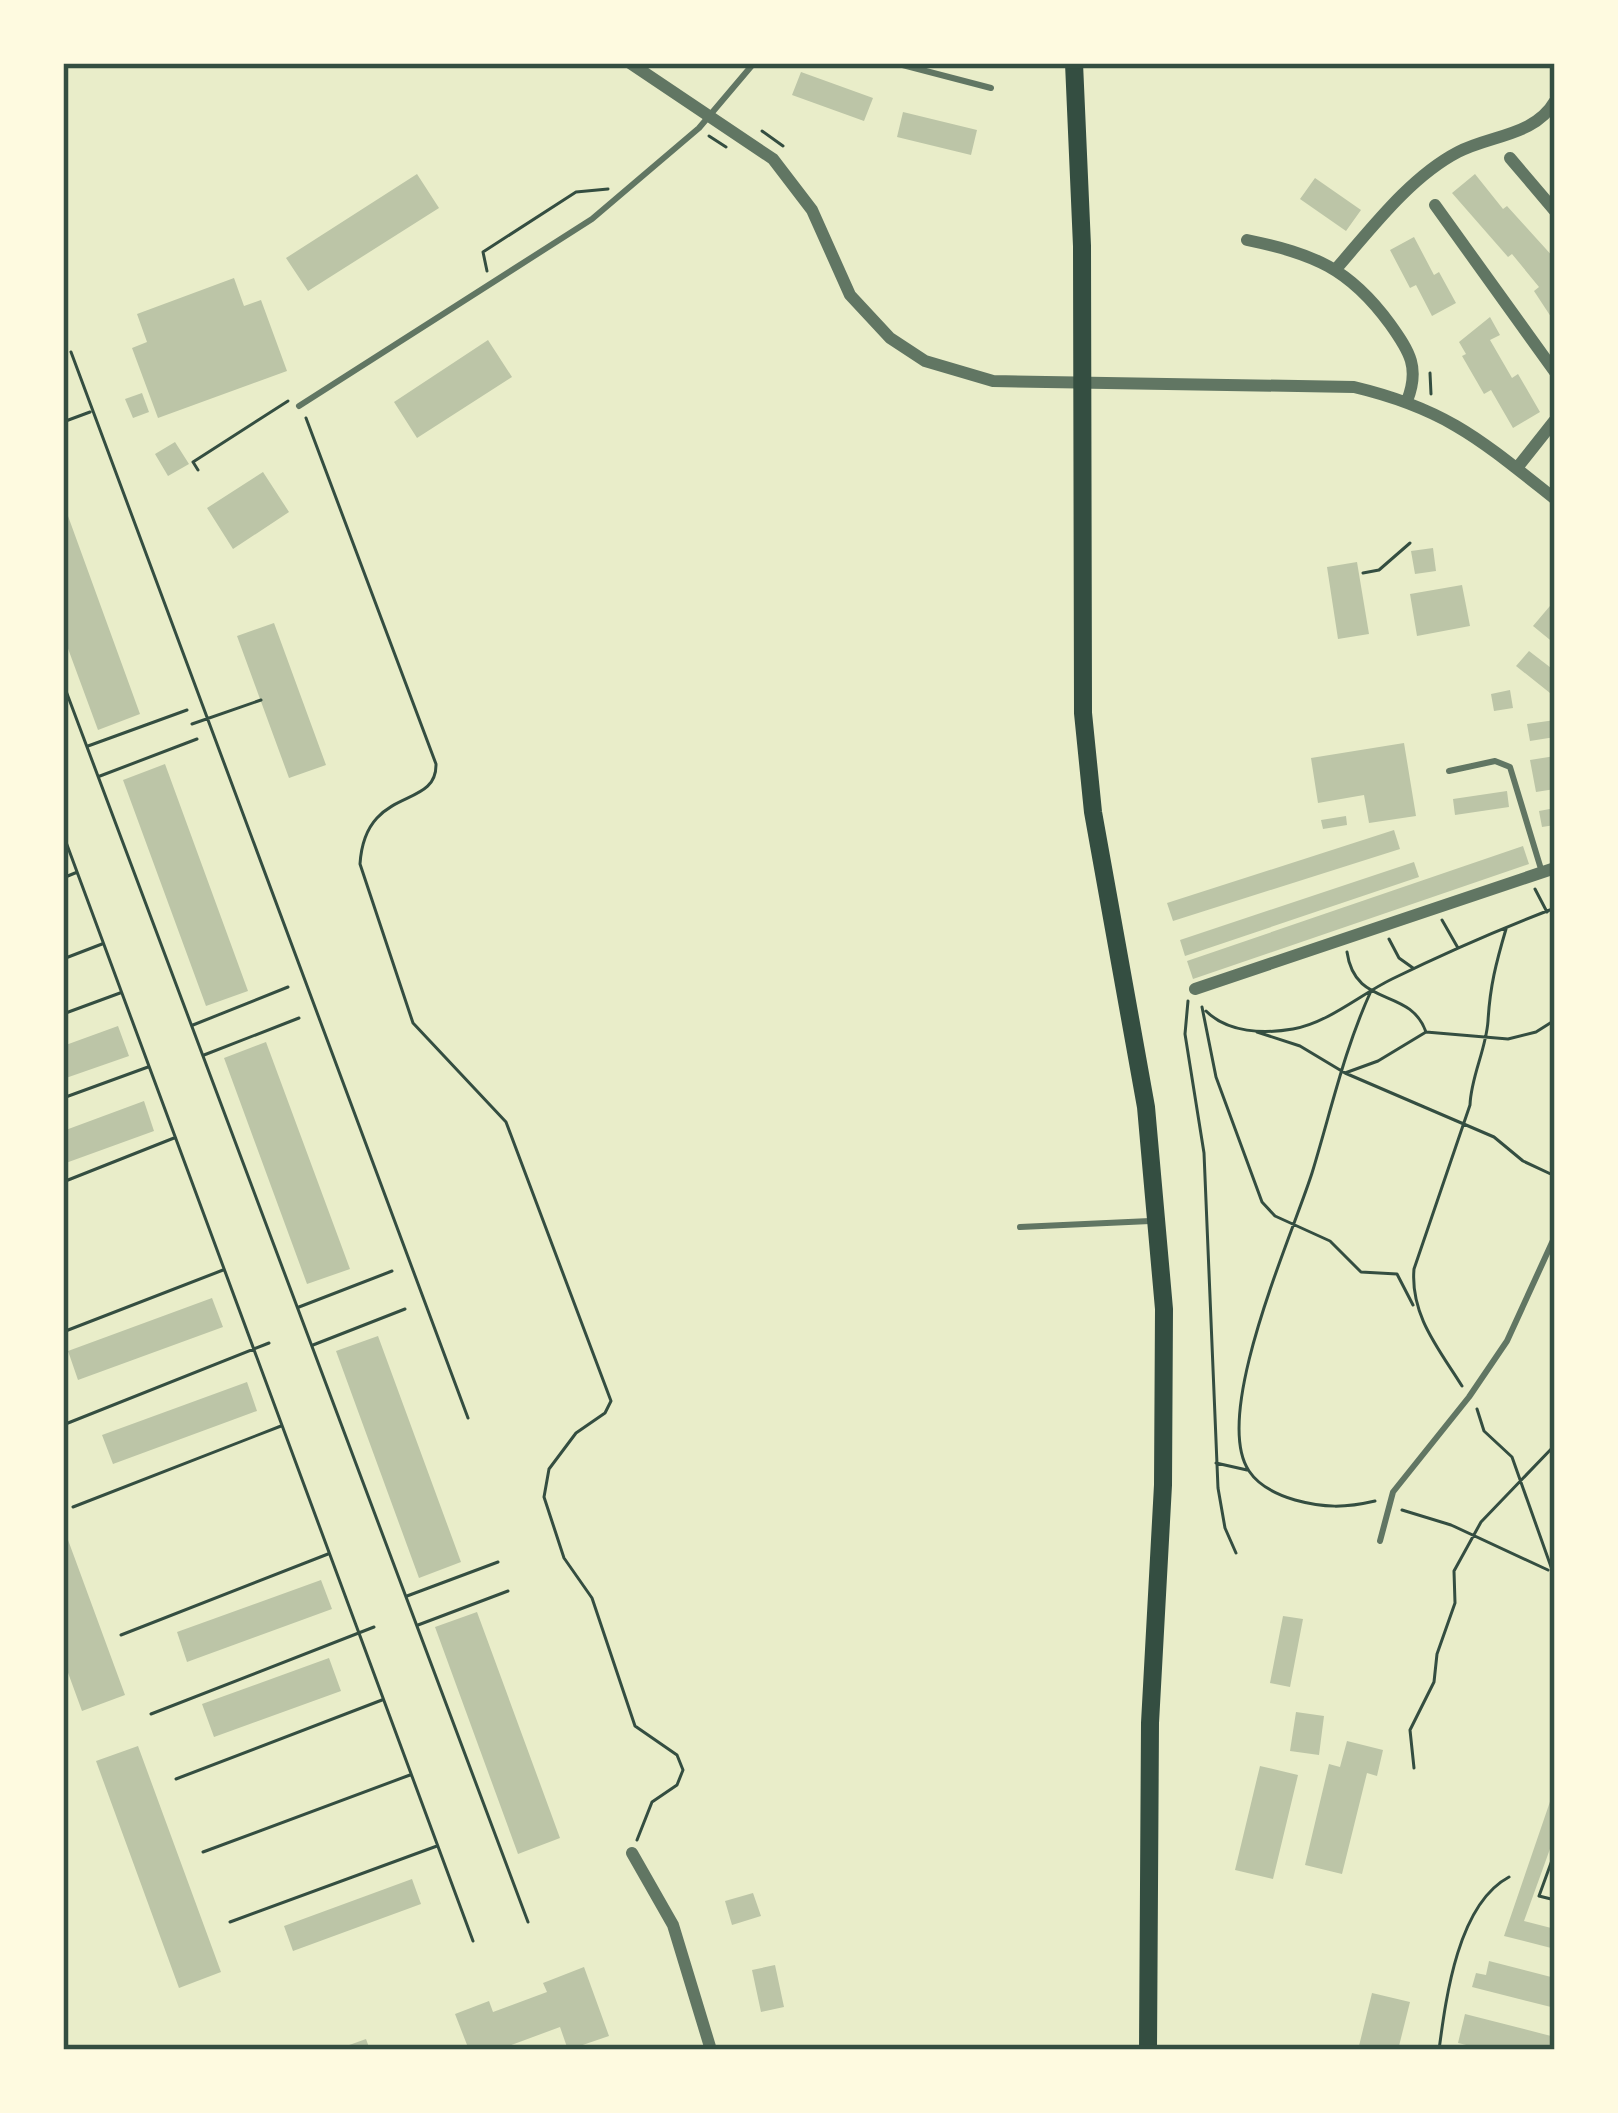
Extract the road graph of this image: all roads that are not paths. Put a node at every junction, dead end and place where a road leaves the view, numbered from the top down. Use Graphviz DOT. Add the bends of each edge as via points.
graph roads {
  1 [pos="630,63"];
  2 [pos="754,63"];
  3 [pos="895,63"];
  4 [pos="1074,63"];
  5 [pos="991,88"];
  6 [pos="1555,101"];
  7 [pos="710,115"];
  8 [pos="1510,158"];
  9 [pos="1435,205"];
  10 [pos="1555,211"];
  11 [pos="1247,240"];
  12 [pos="1336,268"];
  13 [pos="1555,372"];
  14 [pos="1407,401"];
  15 [pos="297,402"];
  16 [pos="1555,420"];
  17 [pos="1517,468"];
  18 [pos="1555,499"];
  19 [pos="1449,771"];
  20 [pos="1544,872"];
  21 [pos="1195,989"];
  22 [pos="1159,1220"];
  23 [pos="1020,1227"];
  24 [pos="1555,1237"];
  25 [pos="1380,1541"];
  26 [pos="632,1852"];
  27 [pos="711,2050"];
  28 [pos="1148,2050"];
  1 -- 7 [label="street"];
  2 -- 7 [label="lane"];
  3 -- 5 [label="lane"];
  4 -- 22 [label="main road" via="1089,773"];
  6 -- 12 [label="street" via="1508,137 1459,151 1417,182"];
  7 -- 14 [label="street" via="773,159 812,210 860,307 926,361 993,381 1318,383"];
  7 -- 15 [label="lane" via="592,219"];
  8 -- 10 [label="street"];
  9 -- 13 [label="street"];
  11 -- 12 [label="street"];
  12 -- 14 [label="street" via="1407,347 1415,370"];
  14 -- 17 [label="street" via="1473,434"];
  16 -- 17 [label="street"];
  17 -- 18 [label="street"];
  19 -- 20 [label="lane" via="1495,761 1510,767"];
  20 -- 21 [label="street"];
  22 -- 23 [label="lane"];
  22 -- 28 [label="main road" via="1165,1381"];
  24 -- 25 [label="lane" via="1507,1341 1393,1492"];
  26 -- 27 [label="street" via="673,1925"];
}
